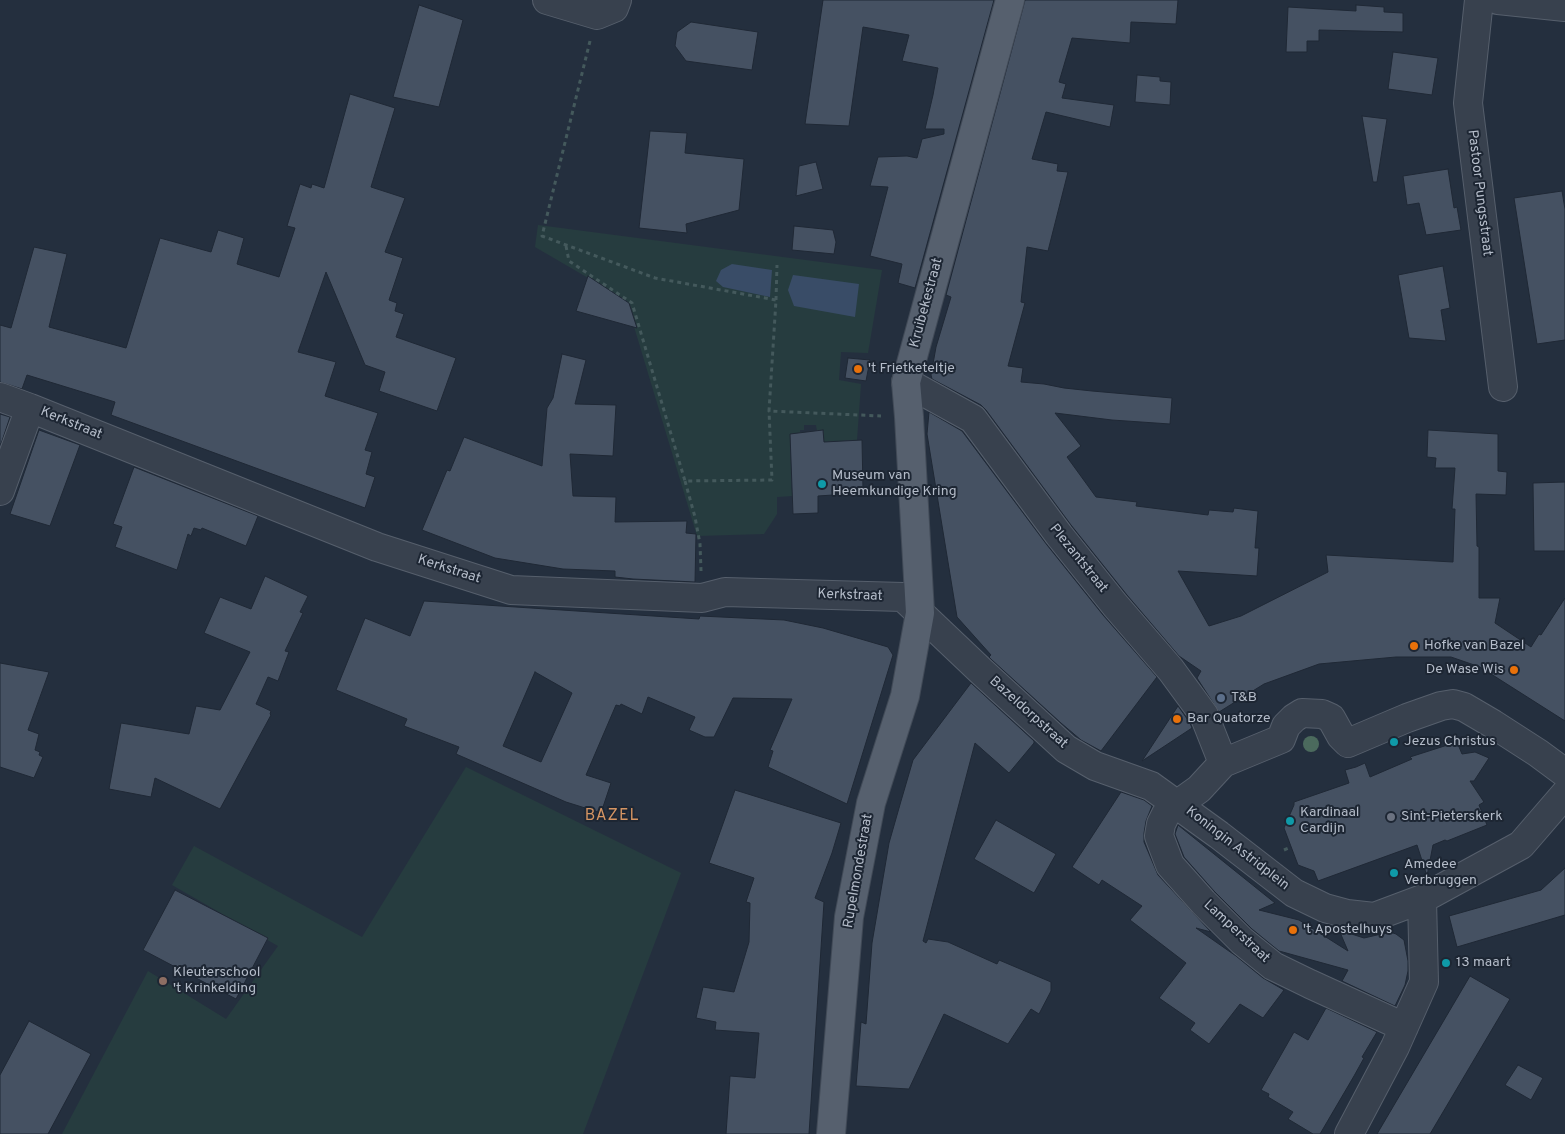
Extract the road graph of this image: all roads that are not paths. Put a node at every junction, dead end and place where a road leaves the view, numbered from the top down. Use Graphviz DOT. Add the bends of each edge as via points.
graph roads {
  1 [pos="547,0"];
  2 [pos="1010,0"];
  3 [pos="1479,0"];
  4 [pos="1498,0"];
  5 [pos="1565,7"];
  6 [pos="607,8"];
  7 [pos="906,382"];
  8 [pos="1503,387"];
  9 [pos="0,397"];
  10 [pos="30,408"];
  11 [pos="0,492"];
  12 [pos="920,613"];
  13 [pos="1223,763"];
  14 [pos="1565,774"];
  15 [pos="1565,794"];
  16 [pos="1178,804"];
  17 [pos="1422,899"];
  18 [pos="1404,1027"];
  19 [pos="831,1134"];
  20 [pos="1349,1134"];
  1 -- 6 [label="street"];
  2 -- 7 [label="main road, Kruibekestraat"];
  3 -- 8 [label="street, Pastoor Pungsstraat" via="1468,103"];
  4 -- 5 [label="street"];
  7 -- 12 [label="main road, Kruibekestraat"];
  7 -- 13 [label="street, Plezantstraat" via="972,419 1059,536 1199,708"];
  9 -- 10 [label="street, Kerkstraat"];
  10 -- 11 [label="street"];
  10 -- 12 [label="street, Kerkstraat" via="377,547 511,590 702,598 725,592 903,597"];
  12 -- 16 [label="street, Bazeldorpstraat" via="1066,749 1095,766 1151,786"];
  12 -- 19 [label="main road, Rupelmondestraat" via="905,696 871,803 849,917"];
  13 -- 14 [label="street, Koningin Astridplein" via="1281,739 1286,726 1302,713 1331,718 1348,743 1416,715 1453,704 1492,724"];
  13 -- 16 [label="street, Koningin Astridplein" via="1199,789"];
  15 -- 17 [label="street, Koningin Astridplein" via="1521,845"];
  16 -- 17 [label="street, Koningin Astridplein" via="1294,893 1325,908 1374,917"];
  16 -- 18 [label="street, Lamperstraat" via="1166,814 1159,836 1170,865 1242,941 1273,966"];
  17 -- 18 [label="street" via="1424,982"];
  18 -- 20 [label="street"];
}
